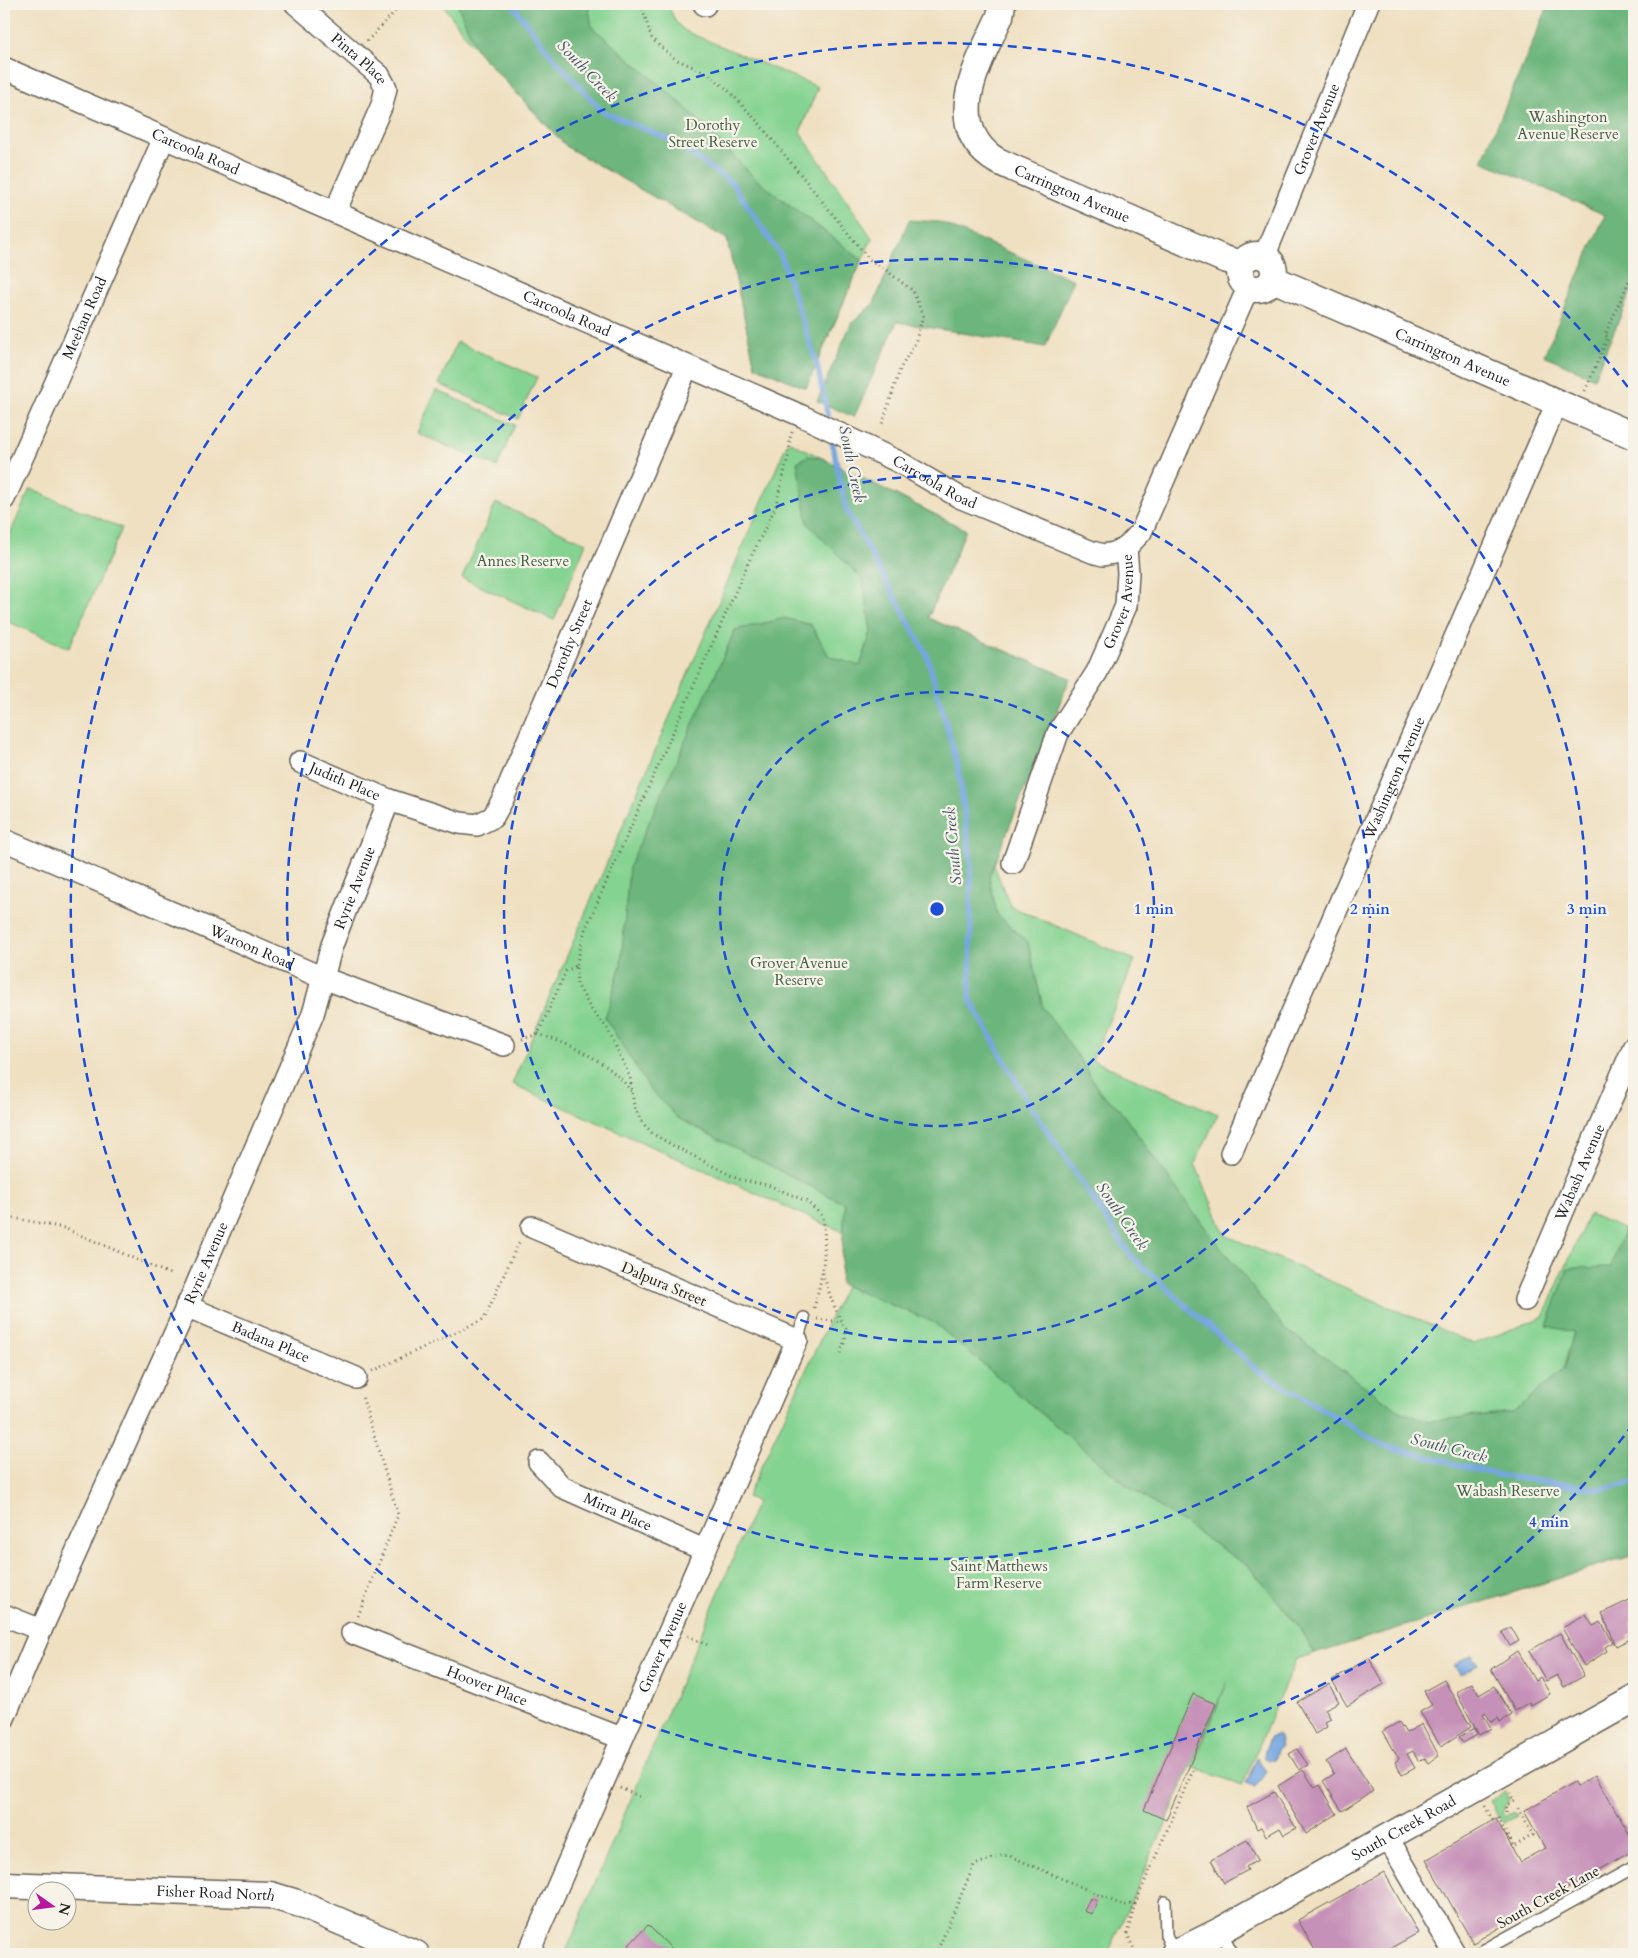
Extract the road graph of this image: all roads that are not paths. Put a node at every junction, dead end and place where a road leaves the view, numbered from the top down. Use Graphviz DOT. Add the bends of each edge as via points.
graph roads {
  1 [pos="296,4"];
  2 [pos="1002,4"];
  3 [pos="1368,4"];
  4 [pos="4,68"];
  5 [pos="164,138"];
  6 [pos="335,212"];
  7 [pos="1257,272"];
  8 [pos="687,367"];
  9 [pos="1556,403"];
  10 [pos="1634,436"];
  11 [pos="4,499"];
  12 [pos="1126,548"];
  13 [pos="300,762"];
  14 [pos="389,800"];
  15 [pos="4,840"];
  16 [pos="1013,864"];
  17 [pos="323,978"];
  18 [pos="504,1045"];
  19 [pos="1634,1046"];
  20 [pos="1231,1152"];
  21 [pos="532,1228"];
  22 [pos="1525,1300"];
  23 [pos="186,1306"];
  24 [pos="804,1318"];
  25 [pos="797,1340"];
  26 [pos="356,1378"];
  27 [pos="539,1462"];
  28 [pos="704,1550"];
  29 [pos="4,1614"];
  30 [pos="41,1630"];
  31 [pos="352,1633"];
  32 [pos="1634,1699"];
  33 [pos="4,1718"];
  34 [pos="622,1738"];
  35 [pos="1388,1838"];
  36 [pos="1634,1867"];
  37 [pos="4,1885"];
  38 [pos="1165,1902"];
  39 [pos="1220,1931"];
  40 [pos="416,1954"];
  41 [pos="528,1954"];
  42 [pos="1174,1954"];
  43 [pos="1233,1954"];
  44 [pos="1455,1954"];
  45 [pos="1477,1954"];
  1 -- 6 [label="street, Pinta Place" via="379,75 386,88 382,105"];
  2 -- 7 [label="street, Carrington Avenue" via="969,89 967,115 979,144 991,157"];
  3 -- 7 [label="street, Grover Avenue"];
  4 -- 5 [label="street, Carcoola Road"];
  5 -- 6 [label="street, Carcoola Road"];
  5 -- 11 [label="street, Meehan Road"];
  6 -- 8 [label="street, Carcoola Road"];
  7 -- 9 [label="street, Carrington Avenue"];
  7 -- 12 [label="street, Grover Avenue" via="1141,532"];
  8 -- 12 [label="street, Carcoola Road" via="797,422 862,443 960,497 1082,548 1103,555"];
  8 -- 14 [label="street, Dorothy Street" via="493,817 477,825 460,823"];
  9 -- 10 [label="street, Carrington Avenue"];
  9 -- 20 [label="street, Washington Avenue"];
  12 -- 16 [label="street, Grover Avenue" via="1126,606 1097,672 1058,734"];
  13 -- 14 [label="street, Judith Place"];
  14 -- 17 [label="street, Ryrie Avenue" via="332,945"];
  15 -- 17 [label="street, Waroon Road"];
  17 -- 18 [label="street, Waroon Road"];
  17 -- 23 [label="street, Ryrie Avenue" via="313,1014"];
  19 -- 22 [label="street, Wabash Avenue"];
  21 -- 25 [label="street, Dalpura Street"];
  23 -- 26 [label="street, Badana Place"];
  23 -- 30 [label="street, Ryrie Avenue"];
  24 -- 25 [label="lane"];
  25 -- 28 [label="street, Grover Avenue"];
  27 -- 28 [label="street, Mirra Place" via="562,1487"];
  28 -- 34 [label="street, Grover Avenue"];
  29 -- 30 [label="street"];
  30 -- 33 [label="street, Ryrie Avenue"];
  31 -- 34 [label="street, Hoover Place"];
  32 -- 35 [label="street, South Creek Road"];
  34 -- 41 [label="street, Grover Avenue"];
  35 -- 39 [label="street, South Creek Road"];
  35 -- 44 [label="street"];
  36 -- 45 [label="lane, South Creek Lane"];
  37 -- 40 [label="street, Fisher Road North" via="270,1895 297,1903"];
  38 -- 42 [label="lane" via="1166,1935"];
  39 -- 42 [label="street, South Creek Road"];
  39 -- 43 [label="lane"];
}
